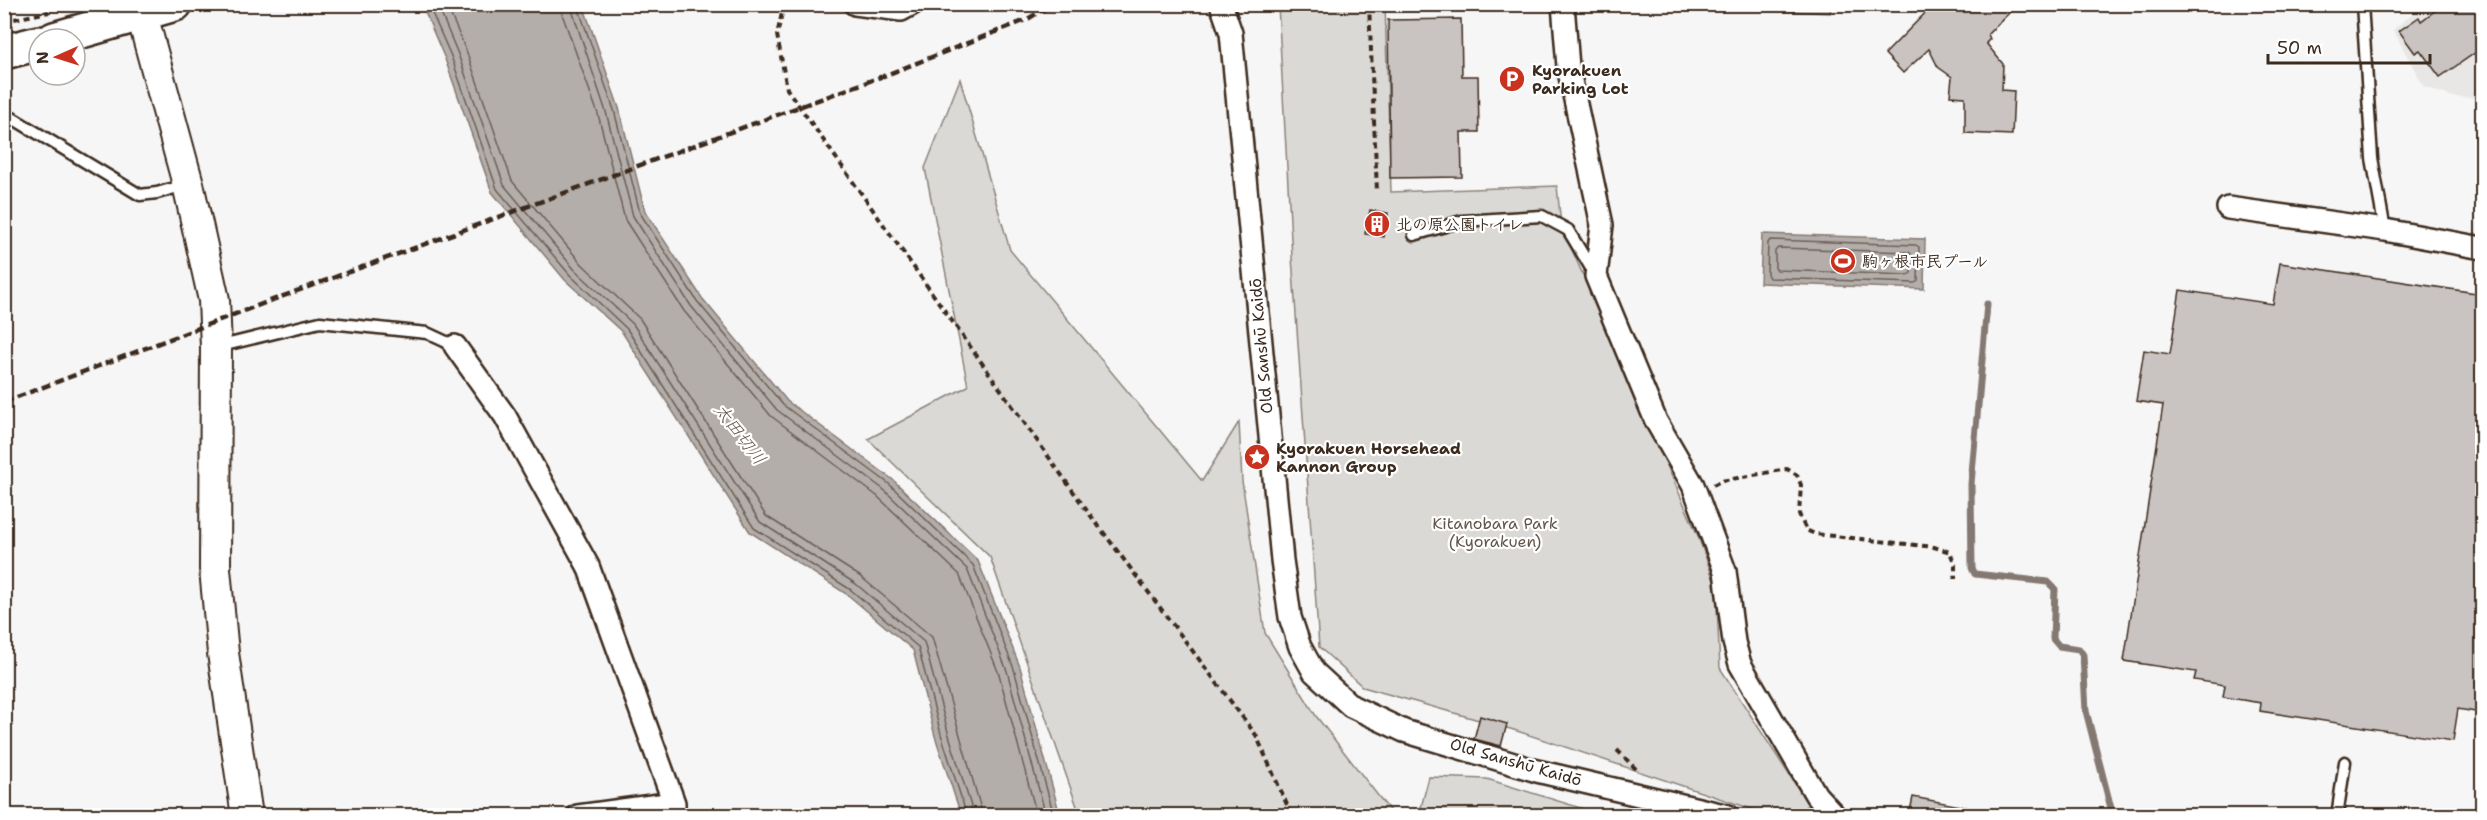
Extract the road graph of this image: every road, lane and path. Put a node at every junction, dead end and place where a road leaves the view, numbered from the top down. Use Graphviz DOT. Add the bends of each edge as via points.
graph roads {
  1 [pos="176,4"];
  2 [pos="784,4"];
  3 [pos="855,4"];
  4 [pos="912,4"];
  5 [pos="1221,4"];
  6 [pos="1369,4"];
  7 [pos="1563,4"];
  8 [pos="2362,4"];
  9 [pos="140,9"];
  10 [pos="87,27"];
  11 [pos="27,46"];
  12 [pos="4,52"];
  13 [pos="4,113"];
  14 [pos="188,184"];
  15 [pos="1377,191"];
  16 [pos="2228,208"];
  17 [pos="2385,231"];
  18 [pos="1414,236"];
  19 [pos="2482,248"];
  20 [pos="1596,276"];
  21 [pos="455,345"];
  22 [pos="216,347"];
  23 [pos="1696,494"];
  24 [pos="1955,579"];
  25 [pos="1617,750"];
  26 [pos="2345,762"];
  27 [pos="1641,775"];
  28 [pos="1671,808"];
  29 [pos="674,809"];
  30 [pos="247,816"];
  31 [pos="578,816"];
  32 [pos="1292,816"];
  33 [pos="1728,816"];
  34 [pos="1835,816"];
  35 [pos="2337,816"];
  1 -- 9 [label="highway"];
  2 -- 32 [label="path" via="777,35 787,89 1085,508 1256,735"];
  3 -- 4 [label="street" via="901,10"];
  5 -- 28 [label="street, Old Sanshū Kaidō" via="1231,33 1241,123 1282,560 1290,616 1300,647 1314,672 1351,706 1396,727"];
  6 -- 15 [label="path"];
  7 -- 20 [label="street" via="1568,67 1602,225"];
  8 -- 17 [label="lane" via="2372,158"];
  9 -- 10 [label="highway"];
  9 -- 14 [label="street"];
  11 -- 12 [label="highway"];
  13 -- 14 [label="lane" via="141,195"];
  14 -- 22 [label="street" via="214,300"];
  16 -- 17 [label="street"];
  17 -- 19 [label="street"];
  18 -- 20 [label="lane" via="1462,221 1542,216 1568,230"];
  20 -- 23 [label="street" via="1656,421"];
  21 -- 22 [label="lane" via="427,333 320,322"];
  21 -- 29 [label="street" via="505,416 588,566"];
  22 -- 30 [label="street" via="215,569"];
  23 -- 24 [label="path" via="1721,481 1787,469 1797,475 1801,485 1799,514 1806,530 1942,549 1950,552"];
  23 -- 34 [label="street" via="1725,571 1740,664 1816,795"];
  25 -- 27 [label="path"];
  26 -- 35 [label="lane"];
  28 -- 33 [label="street, Old Sanshū Kaidō"];
  29 -- 31 [label="street"];
}
